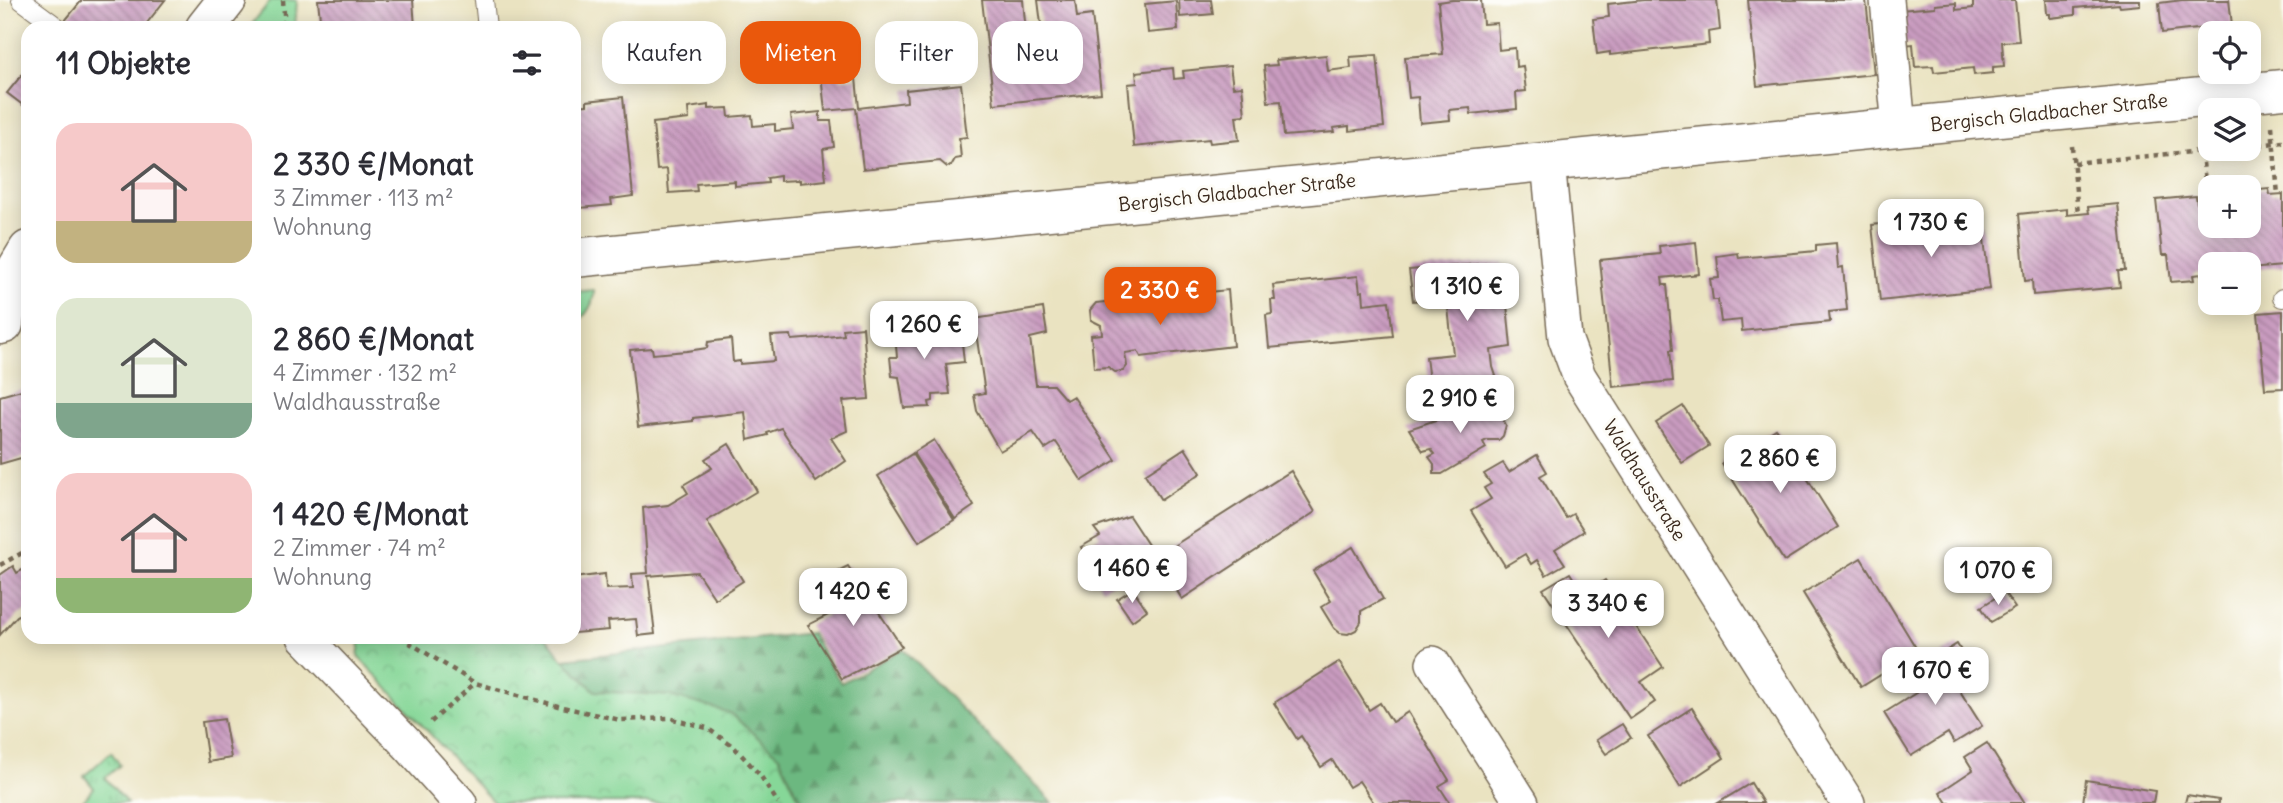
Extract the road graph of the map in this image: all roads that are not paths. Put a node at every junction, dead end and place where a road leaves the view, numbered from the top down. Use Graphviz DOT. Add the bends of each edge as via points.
graph roads {
  1 [pos="21,0"];
  2 [pos="227,0"];
  3 [pos="484,0"];
  4 [pos="1887,0"];
  5 [pos="50,21"];
  6 [pos="210,21"];
  7 [pos="486,21"];
  8 [pos="2277,104"];
  9 [pos="1899,127"];
  10 [pos="1548,162"];
  11 [pos="581,257"];
  12 [pos="21,262"];
  13 [pos="11,323"];
  14 [pos="311,644"];
  15 [pos="1433,663"];
  16 [pos="460,803"];
  17 [pos="1522,803"];
  18 [pos="1848,803"];
  1 -- 5 [label="lane"];
  2 -- 6 [label="main road"];
  3 -- 7 [label="lane"];
  4 -- 9 [label="street"];
  8 -- 9 [label="main road, Bergisch Gladbacher Straße"];
  9 -- 10 [label="main road, Bergisch Gladbacher Straße"];
  10 -- 11 [label="main road, Bergisch Gladbacher Straße"];
  10 -- 18 [label="street, Waldhausstraße" via="1565,338 1579,376"];
  12 -- 13 [label="main road" via="10,280"];
  14 -- 16 [label="street"];
  15 -- 17 [label="street"];
}
